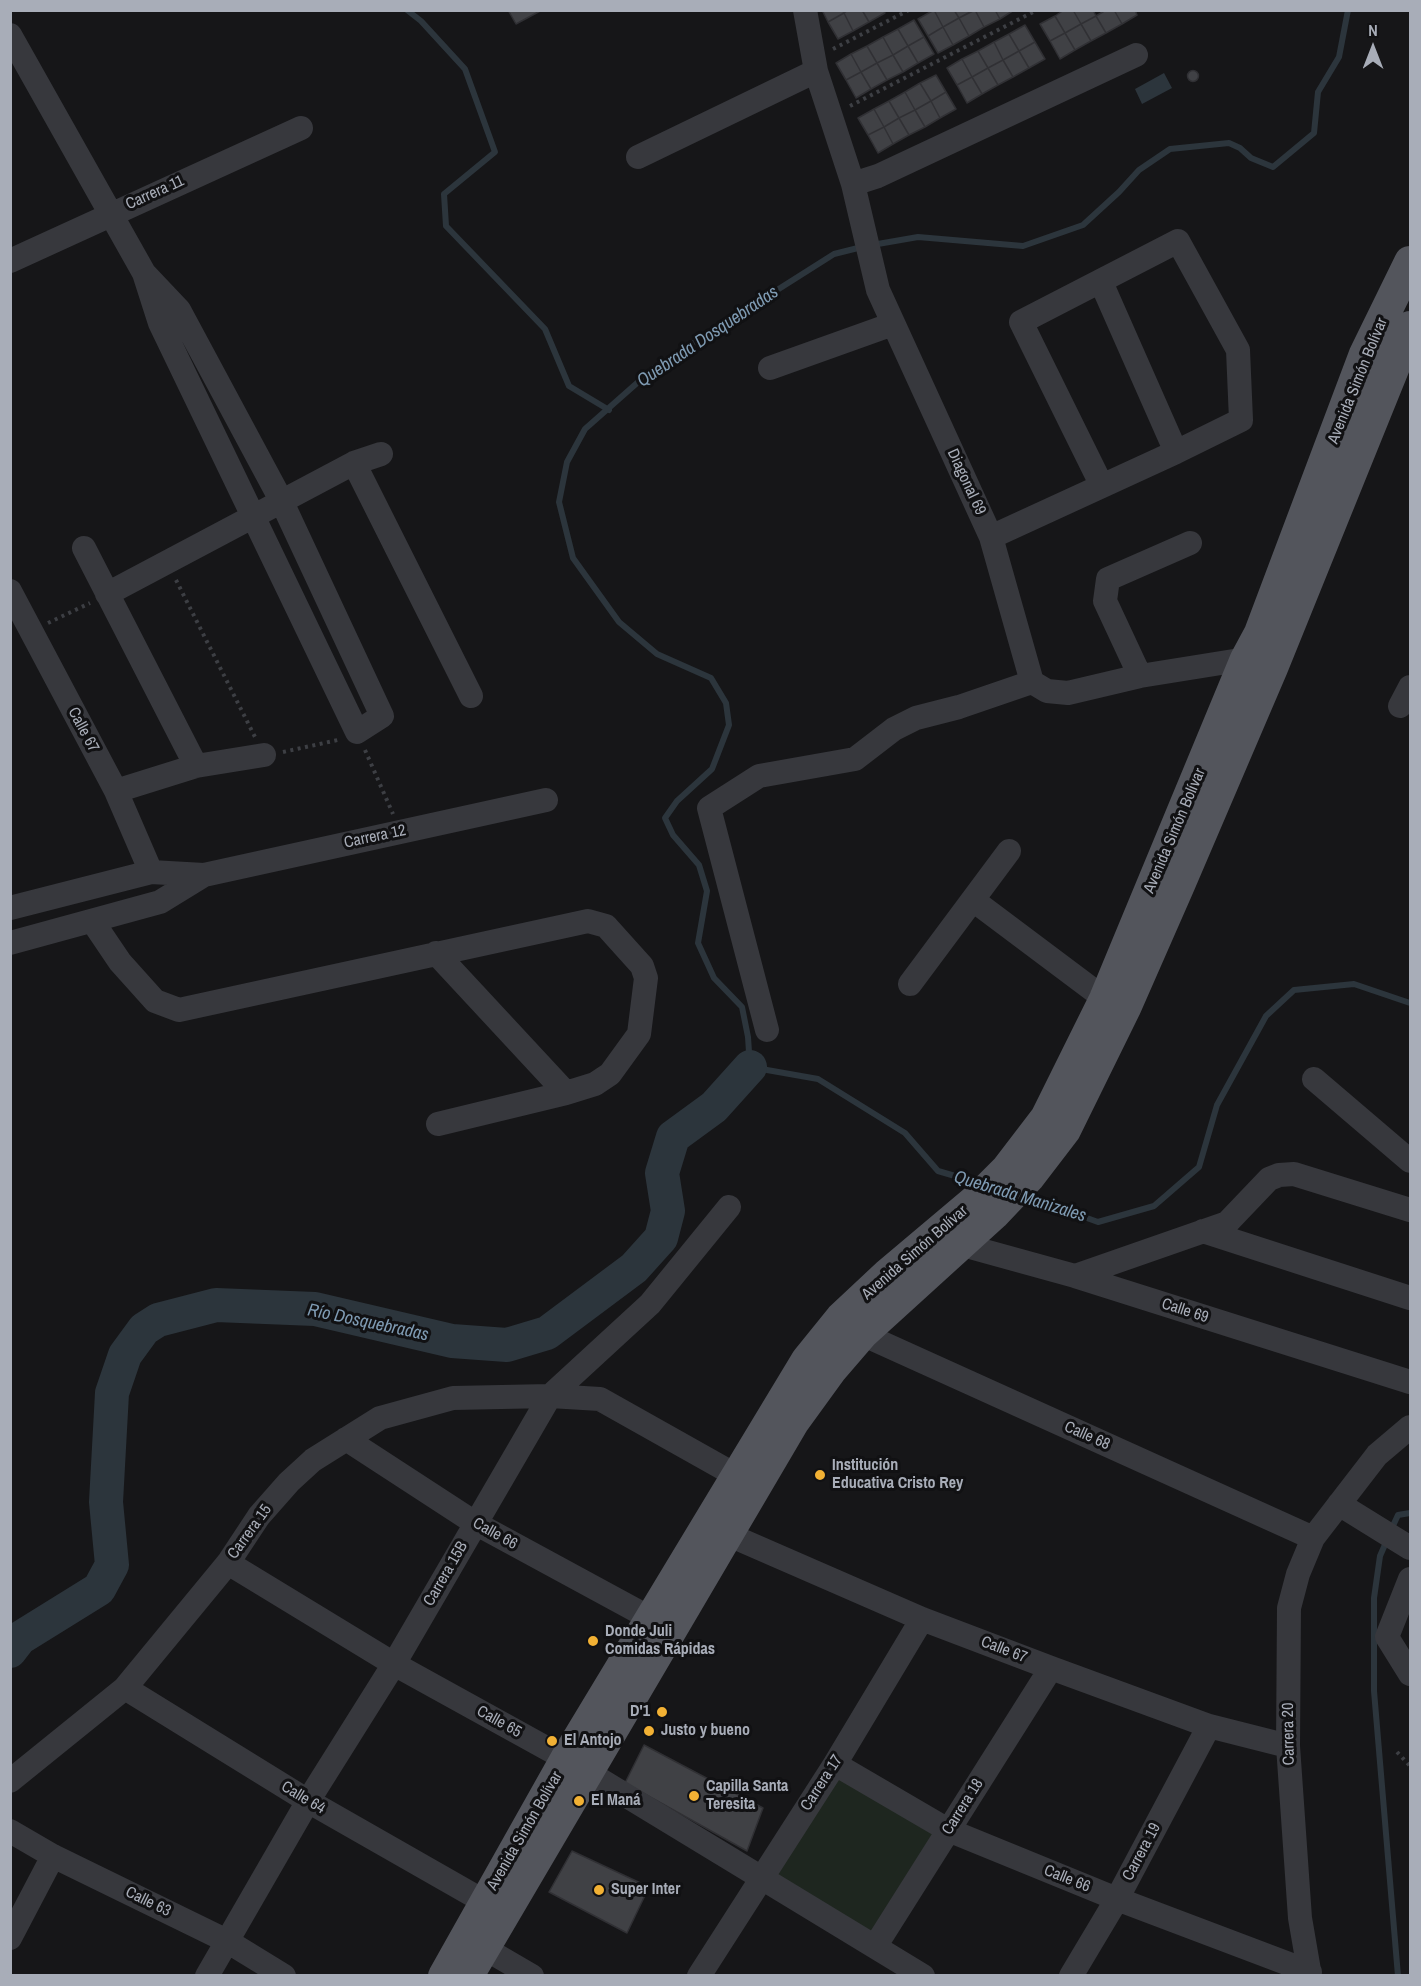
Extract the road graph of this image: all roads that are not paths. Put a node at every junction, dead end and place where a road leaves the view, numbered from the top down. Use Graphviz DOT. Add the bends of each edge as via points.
graph roads {
  1 [pos="805,10"];
  2 [pos="10,35"];
  3 [pos="1136,55"];
  4 [pos="816,71"];
  5 [pos="301,128"];
  6 [pos="638,158"];
  7 [pos="855,192"];
  8 [pos="109,214"];
  9 [pos="10,261"];
  10 [pos="1410,262"];
  11 [pos="144,273"];
  12 [pos="1101,282"];
  13 [pos="893,324"];
  14 [pos="1409,333"];
  15 [pos="770,368"];
  16 [pos="1176,452"];
  17 [pos="381,454"];
  18 [pos="354,462"];
  19 [pos="1101,486"];
  20 [pos="281,500"];
  21 [pos="255,515"];
  22 [pos="991,537"];
  23 [pos="1190,543"];
  24 [pos="84,548"];
  25 [pos="10,591"];
  26 [pos="107,594"];
  27 [pos="1246,659"];
  28 [pos="1140,676"];
  29 [pos="1032,682"];
  30 [pos="471,696"];
  31 [pos="264,756"];
  32 [pos="196,766"];
  33 [pos="116,791"];
  34 [pos="546,800"];
  35 [pos="1009,851"];
  36 [pos="151,872"];
  37 [pos="204,875"];
  38 [pos="1168,880"];
  39 [pos="972,900"];
  40 [pos="10,908"];
  41 [pos="93,922"];
  42 [pos="10,943"];
  43 [pos="436,953"];
  44 [pos="910,984"];
  45 [pos="1105,999"];
  46 [pos="767,1030"];
  47 [pos="1314,1079"];
  48 [pos="566,1094"];
  49 [pos="438,1124"];
  50 [pos="1410,1161"];
  51 [pos="1018,1173"];
  52 [pos="985,1206"];
  53 [pos="729,1207"];
  54 [pos="1410,1210"];
  55 [pos="1203,1231"];
  56 [pos="959,1244"];
  57 [pos="1075,1276"];
  58 [pos="1410,1298"];
  59 [pos="862,1334"];
  60 [pos="1410,1382"];
  61 [pos="550,1396"];
  62 [pos="1410,1427"];
  63 [pos="346,1439"];
  64 [pos="737,1476"];
  65 [pos="1346,1509"];
  66 [pos="475,1523"];
  67 [pos="727,1534"];
  68 [pos="1313,1538"];
  69 [pos="1405,1546"];
  70 [pos="228,1563"];
  71 [pos="1410,1579"];
  72 [pos="650,1618"];
  73 [pos="922,1619"];
  74 [pos="394,1664"];
  75 [pos="1051,1668"];
  76 [pos="1410,1674"];
  77 [pos="124,1688"];
  78 [pos="1209,1726"];
  79 [pos="1288,1746"];
  80 [pos="835,1764"];
  81 [pos="577,1765"];
  82 [pos="10,1781"];
  83 [pos="308,1801"];
  84 [pos="948,1830"];
  85 [pos="10,1831"];
  86 [pos="53,1856"];
  87 [pos="760,1879"];
  88 [pos="1117,1899"];
  89 [pos="484,1902"];
  90 [pos="10,1938"];
  91 [pos="227,1941"];
  92 [pos="876,1945"];
  93 [pos="484,1948"];
  94 [pos="1310,1974"];
  95 [pos="207,1976"];
  96 [pos="284,1976"];
  97 [pos="444,1976"];
  98 [pos="468,1976"];
  99 [pos="532,1976"];
  100 [pos="699,1976"];
  101 [pos="923,1976"];
  102 [pos="1071,1976"];
  1 -- 4 [label="street, Diagonal 69"];
  2 -- 8 [label="street"];
  3 -- 7 [label="street" via="878,176"];
  4 -- 6 [label="street"];
  4 -- 7 [label="street, Diagonal 69"];
  5 -- 8 [label="street, Carrera 11"];
  7 -- 13 [label="street, Diagonal 69" via="878,290"];
  8 -- 9 [label="street, Carrera 11"];
  8 -- 11 [label="street"];
  10 -- 27 [label="main road, Avenida Simón Bolívar" via="1365,354 1260,633"];
  11 -- 20 [label="street" via="179,310"];
  11 -- 21 [label="street" via="160,323"];
  12 -- 16 [label="street"];
  12 -- 16 [label="street" via="1178,242 1238,350 1241,420"];
  12 -- 19 [label="street" via="1022,322"];
  13 -- 15 [label="street"];
  13 -- 22 [label="street, Diagonal 69"];
  14 -- 38 [label="main road, Avenida Simón Bolívar" via="1272,668"];
  16 -- 19 [label="street"];
  17 -- 18 [label="street"];
  18 -- 20 [label="street"];
  18 -- 30 [label="street"];
  19 -- 22 [label="street"];
  20 -- 21 [label="street"];
  20 -- 21 [label="street" via="382,716 357,732"];
  21 -- 26 [label="street"];
  22 -- 29 [label="street, Diagonal 69"];
  23 -- 28 [label="street" via="1108,579 1105,601"];
  24 -- 26 [label="street"];
  25 -- 33 [label="street, Calle 67"];
  26 -- 32 [label="street"];
  27 -- 28 [label="street"];
  27 -- 38 [label="main road, Avenida Simón Bolívar"];
  28 -- 29 [label="street" via="1068,693 1047,691"];
  29 -- 46 [label="street" via="916,718 894,729 855,759 759,776 709,808"];
  31 -- 32 [label="street"];
  32 -- 33 [label="street"];
  33 -- 36 [label="street, Calle 67"];
  34 -- 37 [label="street, Carrera 12"];
  35 -- 39 [label="street"];
  36 -- 37 [label="street, Carrera 12"];
  36 -- 40 [label="street, Carrera 12"];
  37 -- 41 [label="street, Carrera 12" via="160,902"];
  38 -- 45 [label="main road, Avenida Simón Bolívar"];
  38 -- 51 [label="main road, Avenida Simón Bolívar" via="1125,1008 1065,1130"];
  39 -- 44 [label="street"];
  39 -- 45 [label="street"];
  41 -- 42 [label="street, Carrera 12"];
  41 -- 43 [label="street" via="120,962 155,1001 179,1010"];
  43 -- 48 [label="street"];
  43 -- 48 [label="street" via="588,921 606,926 642,966 646,978 639,1034 610,1074"];
  45 -- 51 [label="main road, Avenida Simón Bolívar"];
  47 -- 50 [label="street"];
  48 -- 49 [label="street"];
  51 -- 52 [label="main road, Avenida Simón Bolívar"];
  52 -- 56 [label="main road, Avenida Simón Bolívar"];
  52 -- 64 [label="main road, Avenida Simón Bolívar" via="888,1274 841,1318 807,1360"];
  53 -- 61 [label="street, Carrera 15B" via="650,1304"];
  54 -- 55 [label="street" via="1294,1174 1280,1175 1269,1179 1227,1223"];
  55 -- 57 [label="street"];
  55 -- 58 [label="street"];
  56 -- 57 [label="street, Calle 69"];
  56 -- 59 [label="main road, Avenida Simón Bolívar"];
  57 -- 60 [label="street, Calle 69"];
  59 -- 67 [label="main road, Avenida Simón Bolívar" via="794,1421"];
  59 -- 68 [label="street, Calle 68"];
  61 -- 63 [label="street, Carrera 15" via="453,1398 380,1418"];
  61 -- 64 [label="street" via="600,1399"];
  61 -- 66 [label="street, Carrera 15B"];
  62 -- 65 [label="street" via="1377,1455"];
  63 -- 66 [label="street, Calle 66"];
  63 -- 70 [label="street, Carrera 15" via="313,1460 289,1482 259,1516"];
  64 -- 72 [label="main road, Avenida Simón Bolívar"];
  65 -- 68 [label="street, Carrera 20"];
  65 -- 69 [label="street"];
  66 -- 72 [label="street, Calle 66"];
  66 -- 74 [label="street, Carrera 15B"];
  67 -- 73 [label="street, Calle 67"];
  67 -- 81 [label="main road, Avenida Simón Bolívar"];
  68 -- 79 [label="street, Carrera 20" via="1289,1608"];
  70 -- 74 [label="street, Calle 65"];
  70 -- 77 [label="street, Carrera 15"];
  71 -- 76 [label="street" via="1387,1637"];
  72 -- 81 [label="main road, Avenida Simón Bolívar"];
  73 -- 75 [label="street, Calle 67"];
  73 -- 80 [label="street, Carrera 17"];
  74 -- 81 [label="street, Calle 65"];
  74 -- 83 [label="street, Carrera 15B"];
  75 -- 78 [label="street, Calle 67"];
  75 -- 84 [label="street, Carrera 18"];
  77 -- 82 [label="street, Carrera 15"];
  77 -- 83 [label="street, Calle 64"];
  78 -- 79 [label="street, Calle 67"];
  78 -- 88 [label="street, Carrera 19"];
  79 -- 94 [label="street, Carrera 20" via="1300,1918"];
  80 -- 84 [label="street, Calle 66"];
  80 -- 87 [label="street, Carrera 17"];
  81 -- 87 [label="street, Calle 65"];
  81 -- 89 [label="main road, Avenida Simón Bolívar"];
  81 -- 93 [label="main road, Avenida Simón Bolívar"];
  83 -- 89 [label="street, Calle 64"];
  83 -- 91 [label="street, Carrera 15B"];
  84 -- 88 [label="street, Calle 66"];
  84 -- 92 [label="street, Carrera 18"];
  85 -- 86 [label="street, Calle 63"];
  86 -- 90 [label="street"];
  86 -- 91 [label="street, Calle 63"];
  87 -- 92 [label="street, Calle 65"];
  87 -- 100 [label="street, Carrera 17"];
  88 -- 94 [label="street, Calle 66"];
  88 -- 102 [label="street, Carrera 19"];
  89 -- 97 [label="main road, Avenida Simón Bolívar"];
  91 -- 95 [label="street, Carrera 15B"];
  91 -- 96 [label="street, Calle 63"];
  92 -- 101 [label="street, Calle 65"];
  93 -- 98 [label="main road, Avenida Simón Bolívar"];
  93 -- 99 [label="street"];
}
